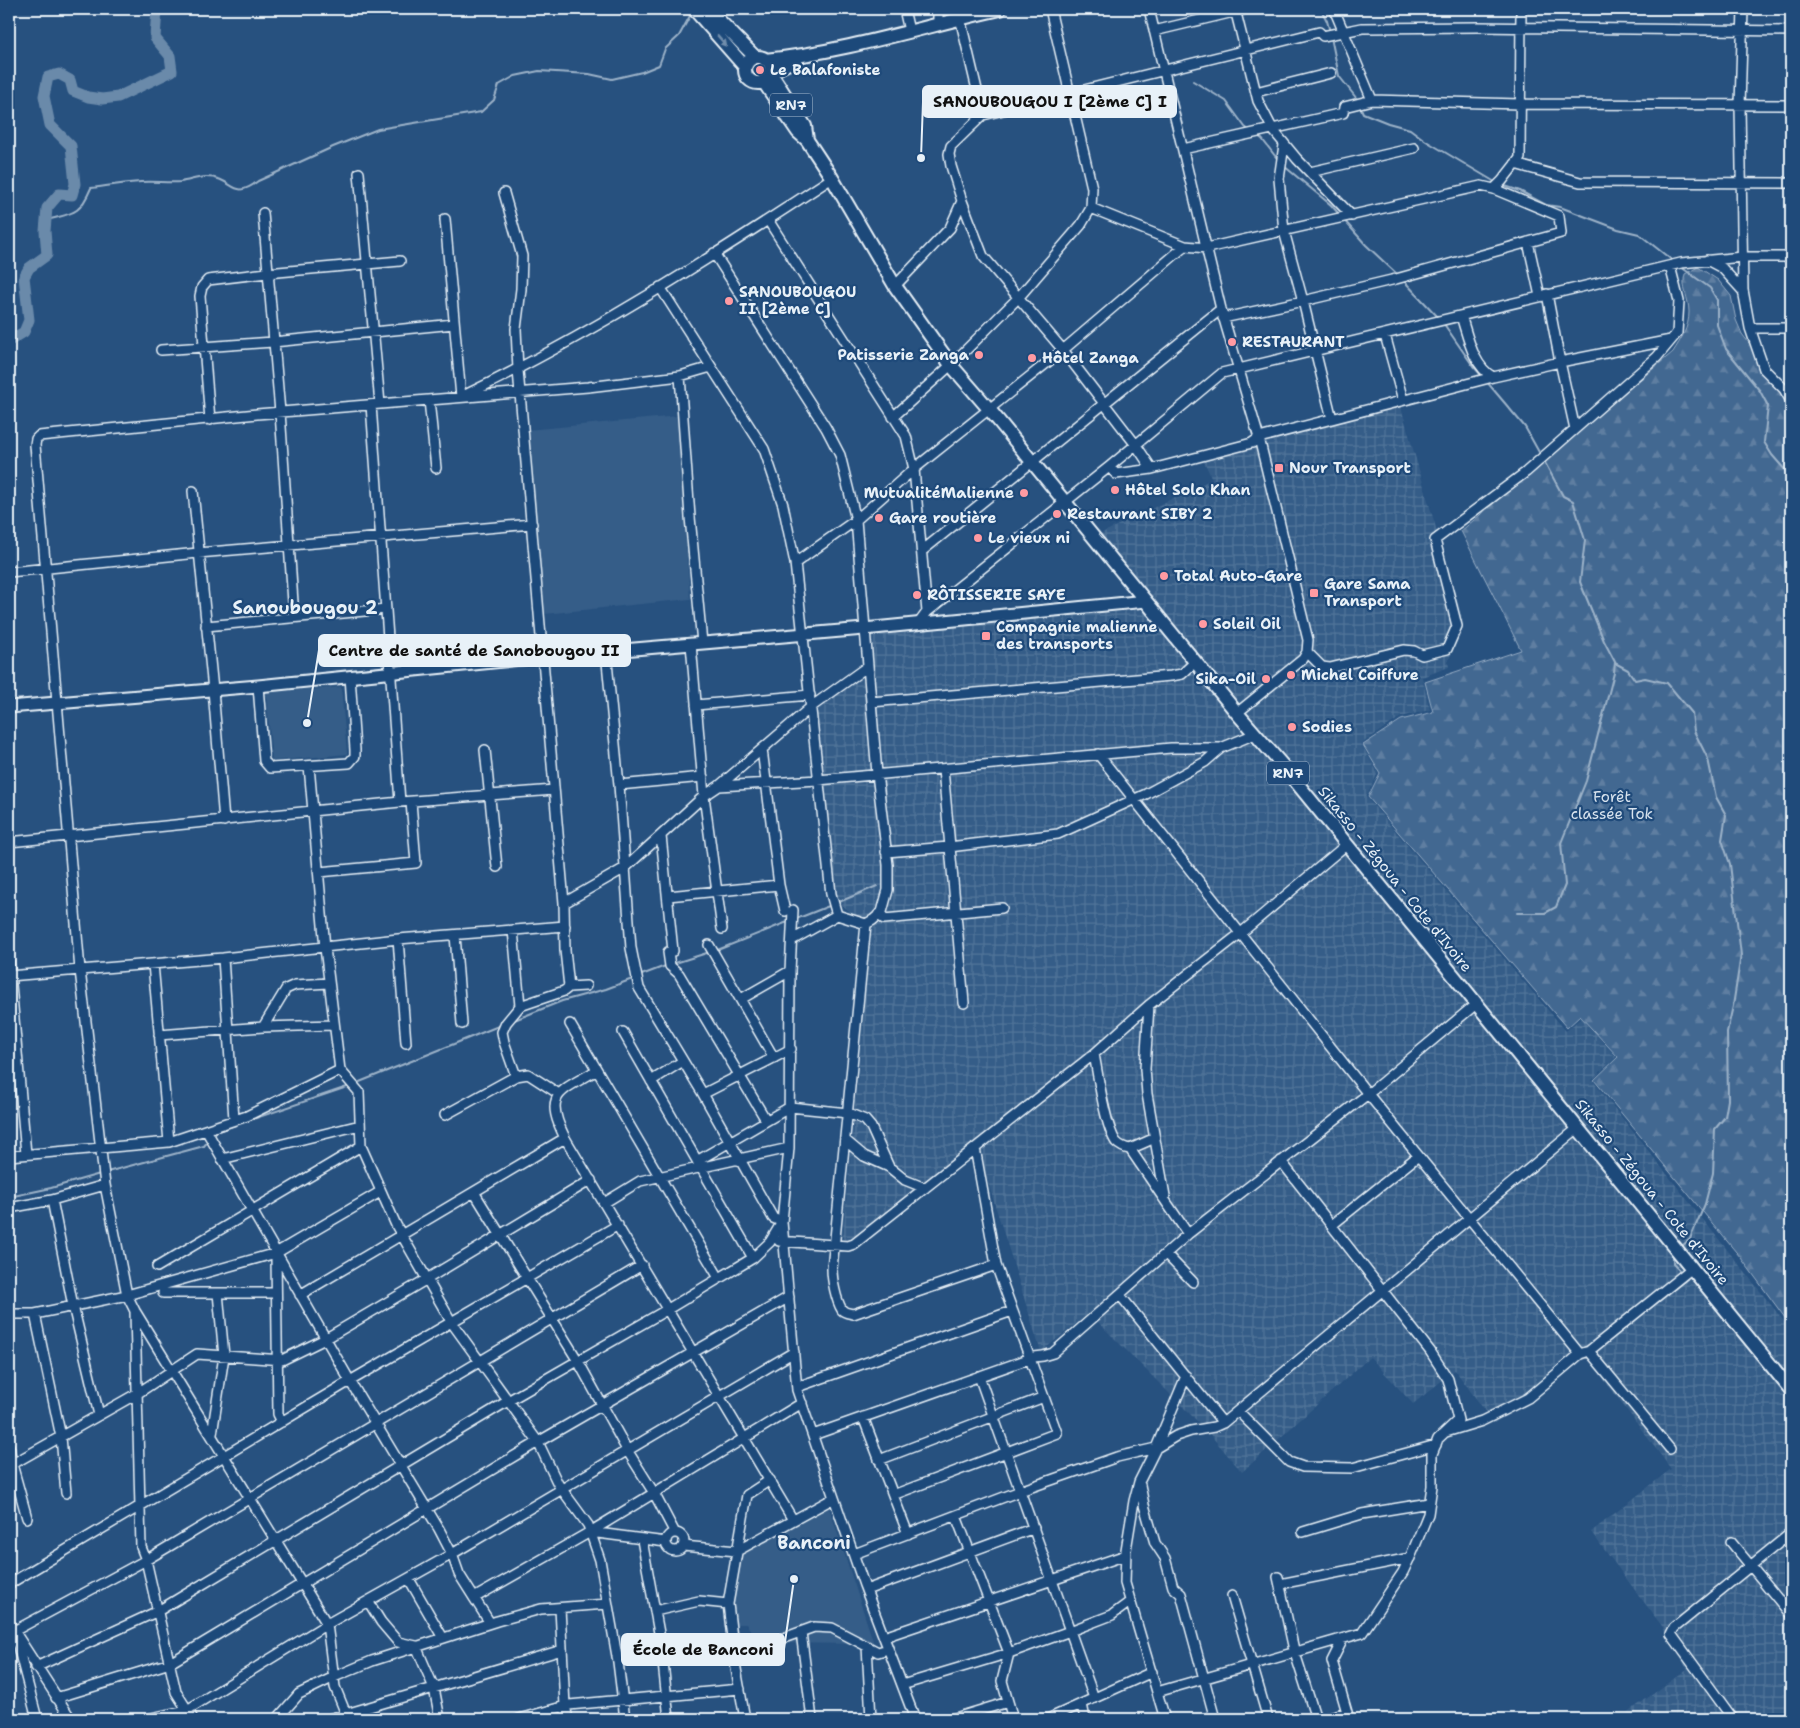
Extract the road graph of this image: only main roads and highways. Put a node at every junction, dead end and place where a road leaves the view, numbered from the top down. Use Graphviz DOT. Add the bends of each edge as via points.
graph roads {
  1 [pos="996,9"];
  2 [pos="700,11"];
  3 [pos="802,56"];
  4 [pos="760,58"];
  5 [pos="745,67"];
  6 [pos="766,77"];
  7 [pos="1146,601"];
  8 [pos="9,707"];
  9 [pos="1791,1390"];
  1 -- 3 [label="highway"];
  2 -- 4 [label="highway, RN7"];
  2 -- 5 [label="highway, RN7, one-way"];
  3 -- 4 [label="highway"];
  3 -- 6 [label="highway"];
  4 -- 5 [label="highway" via="749,61"];
  4 -- 6 [label="highway, RN7" via="770,65"];
  5 -- 6 [label="highway, RN7" via="751,80"];
  6 -- 7 [label="highway, Sikasso - Zégoua - Cote d'Ivoire / RN7" via="798,132 832,178 895,286 951,365"];
  7 -- 8 [label="main road"];
  7 -- 9 [label="highway, Sikasso - Zégoua - Cote d'Ivoire / RN7"];
}
